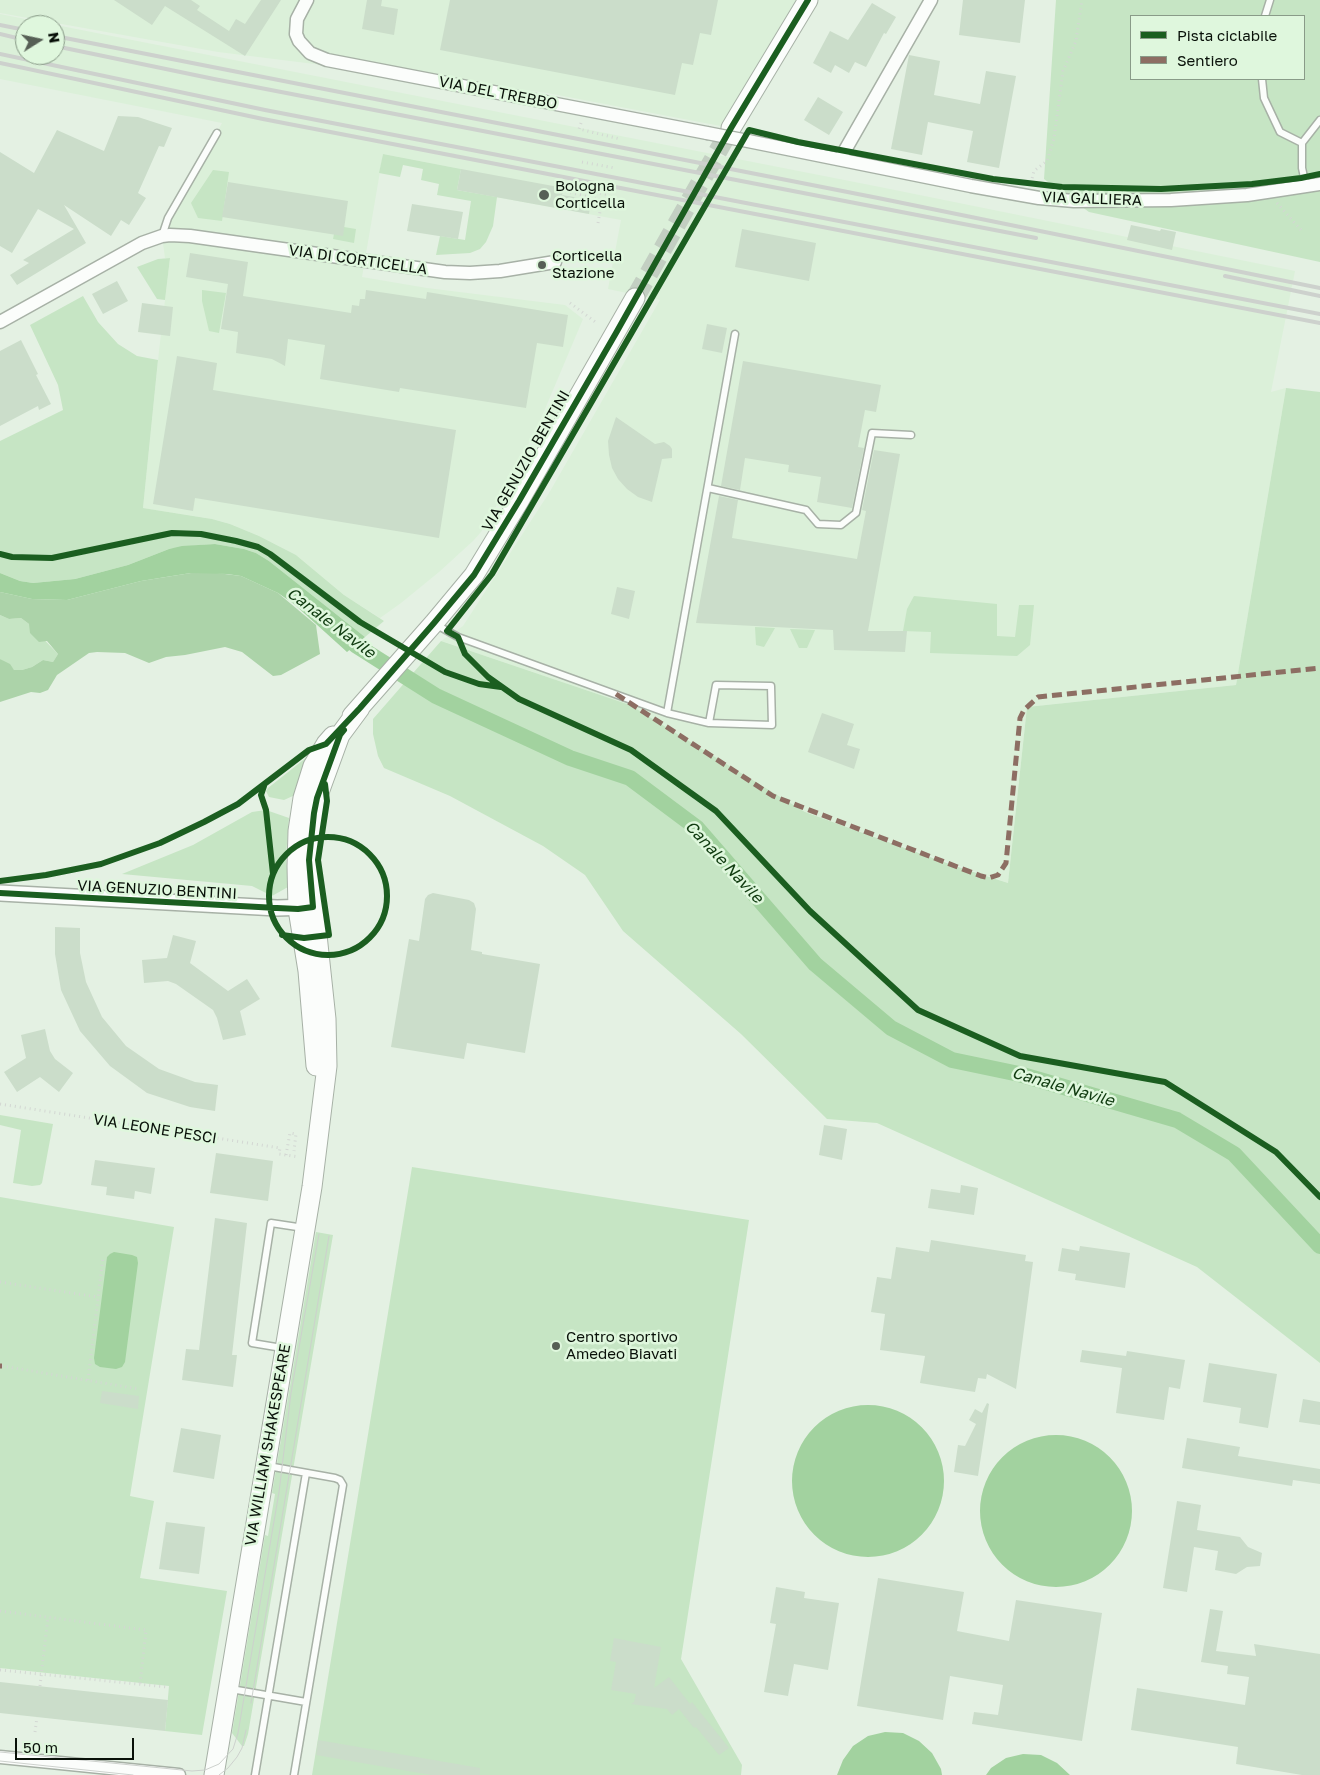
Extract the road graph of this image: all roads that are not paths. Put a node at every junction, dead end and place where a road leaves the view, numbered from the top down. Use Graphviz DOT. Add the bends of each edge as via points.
graph roads {
  1 [pos="307,0"];
  2 [pos="808,0"];
  3 [pos="931,0"];
  4 [pos="1270,0"];
  5 [pos="1265,15"];
  6 [pos="1262,80"];
  7 [pos="1320,120"];
  8 [pos="731,128"];
  9 [pos="217,134"];
  10 [pos="748,141"];
  11 [pos="1302,143"];
  12 [pos="840,159"];
  13 [pos="1320,184"];
  14 [pos="1306,186"];
  15 [pos="162,236"];
  16 [pos="555,262"];
  17 [pos="634,298"];
  18 [pos="0,322"];
  19 [pos="735,334"];
  20 [pos="911,435"];
  21 [pos="708,488"];
  22 [pos="431,626"];
  23 [pos="667,712"];
  24 [pos="709,723"];
  25 [pos="0,893"];
  26 [pos="305,908"];
  27 [pos="306,1228"];
  28 [pos="284,1349"];
  29 [pos="265,1466"];
  30 [pos="306,1473"];
  31 [pos="228,1688"];
  32 [pos="268,1695"];
  33 [pos="306,1702"];
  34 [pos="0,1757"];
  35 [pos="179,1775"];
  36 [pos="214,1775"];
  37 [pos="255,1775"];
  38 [pos="294,1775"];
  1 -- 10 [label="street, VIA DEL TREBBO, bridge" via="297,19 296,34 304,48 327,60"];
  2 -- 8 [label="main road"];
  3 -- 12 [label="street"];
  4 -- 5 [label="lane"];
  6 -- 11 [label="lane" via="1264,98 1280,132"];
  7 -- 11 [label="lane"];
  9 -- 15 [label="lane" via="168,218"];
  10 -- 12 [label="street, VIA GALLIERA"];
  11 -- 14 [label="lane"];
  12 -- 14 [label="street, VIA GALLIERA" via="1039,198 1074,201 1171,200 1247,195"];
  13 -- 14 [label="street, VIA GALLIERA"];
  15 -- 16 [label="street, VIA DI CORTICELLA" via="190,236 445,272 500,271"];
  15 -- 18 [label="street, VIA DI CORTICELLA" via="142,243"];
  17 -- 22 [label="main road, VIA GENUZIO BENTINI" via="474,575"];
  19 -- 21 [label="lane"];
  20 -- 21 [label="lane" via="872,433 856,513 841,525 818,524 806,510"];
  21 -- 23 [label="lane"];
  22 -- 23 [label="lane"];
  22 -- 26 [label="main road, VIA WILLIAM SHAKESPEARE" via="326,744 313,766 298,831 297,866"];
  23 -- 24 [label="lane"];
  24 -- 24 [label="lane" via="772,725 771,686 716,685"];
  25 -- 26 [label="street, VIA GENUZIO BENTINI"];
  26 -- 27 [label="main road, VIA WILLIAM SHAKESPEARE" via="321,962 327,1066"];
  27 -- 28 [label="main road, VIA WILLIAM SHAKESPEARE"];
  27 -- 28 [label="lane" via="272,1223 252,1343"];
  28 -- 29 [label="main road, VIA WILLIAM SHAKESPEARE"];
  29 -- 30 [label="lane"];
  29 -- 31 [label="main road, VIA WILLIAM SHAKESPEARE"];
  30 -- 32 [label="lane"];
  30 -- 33 [label="lane" via="340,1480 343,1490"];
  31 -- 32 [label="lane"];
  31 -- 36 [label="main road, VIA WILLIAM SHAKESPEARE"];
  32 -- 33 [label="lane"];
  32 -- 37 [label="lane"];
  33 -- 38 [label="lane"];
  34 -- 35 [label="street"];
}
